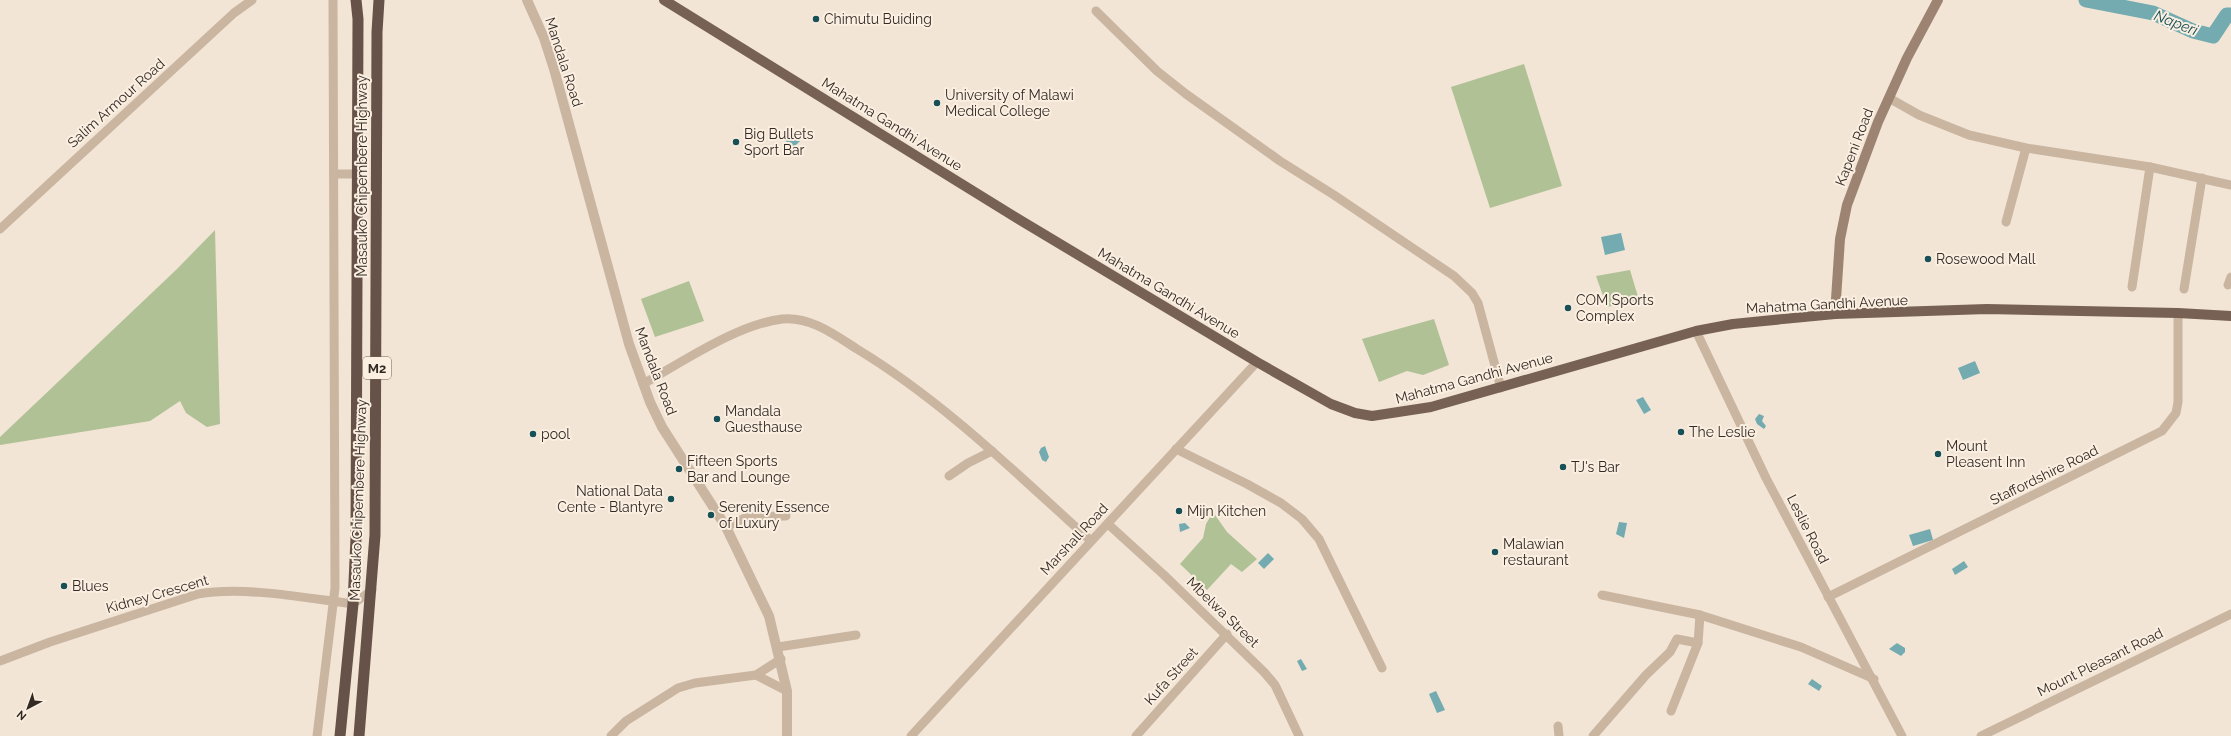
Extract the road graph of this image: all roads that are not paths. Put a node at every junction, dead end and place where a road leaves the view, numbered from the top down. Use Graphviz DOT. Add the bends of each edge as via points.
graph roads {
  1 [pos="252,0"];
  2 [pos="333,0"];
  3 [pos="356,0"];
  4 [pos="379,0"];
  5 [pos="527,0"];
  6 [pos="664,0"];
  7 [pos="1938,0"];
  8 [pos="1096,11"];
  9 [pos="1889,98"];
  10 [pos="2026,148"];
  11 [pos="2150,167"];
  12 [pos="334,174"];
  13 [pos="358,174"];
  14 [pos="2202,178"];
  15 [pos="2231,185"];
  16 [pos="2006,222"];
  17 [pos="0,229"];
  18 [pos="2132,287"];
  19 [pos="2184,289"];
  20 [pos="2178,313"];
  21 [pos="1835,314"];
  22 [pos="2231,316"];
  23 [pos="1696,331"];
  24 [pos="1257,362"];
  25 [pos="643,384"];
  26 [pos="1501,388"];
  27 [pos="1176,449"];
  28 [pos="992,451"];
  29 [pos="949,476"];
  30 [pos="786,516"];
  31 [pos="1108,524"];
  32 [pos="726,526"];
  33 [pos="1090,541"];
  34 [pos="372,590"];
  35 [pos="1602,596"];
  36 [pos="1828,597"];
  37 [pos="333,601"];
  38 [pos="353,604"];
  39 [pos="1700,614"];
  40 [pos="2231,614"];
  41 [pos="1227,634"];
  42 [pos="856,635"];
  43 [pos="1698,643"];
  44 [pos="778,647"];
  45 [pos="781,659"];
  46 [pos="0,661"];
  47 [pos="1382,668"];
  48 [pos="756,675"];
  49 [pos="1874,679"];
  50 [pos="787,691"];
  51 [pos="1671,711"];
  52 [pos="1558,726"];
  53 [pos="317,736"];
  54 [pos="340,736"];
  55 [pos="359,736"];
  56 [pos="611,736"];
  57 [pos="787,736"];
  58 [pos="911,736"];
  59 [pos="1136,736"];
  60 [pos="1299,736"];
  61 [pos="1559,736"];
  62 [pos="1593,736"];
  63 [pos="1902,736"];
  64 [pos="1981,736"];
  1 -- 17 [label="street, Salim Armour Road" via="234,13"];
  2 -- 12 [label="street"];
  3 -- 13 [label="highway, Masauko Chipembere Highway / M2"];
  4 -- 34 [label="highway, Masauko Chipembere Highway / M2" via="375,535"];
  5 -- 25 [label="street, Mandala Road" via="554,68 629,344"];
  6 -- 24 [label="main road, Mahatma Gandhi Avenue" via="1020,220"];
  7 -- 9 [label="main road, Kapeni Road"];
  8 -- 26 [label="street" via="1157,71 1211,112 1280,161 1454,276 1472,293 1478,303"];
  9 -- 10 [label="street" via="1919,115 1969,135"];
  9 -- 21 [label="main road, Kapeni Road" via="1847,205 1840,239"];
  10 -- 11 [label="street"];
  10 -- 16 [label="street"];
  11 -- 14 [label="street"];
  11 -- 18 [label="street"];
  12 -- 13 [label="street"];
  12 -- 37 [label="street"];
  13 -- 38 [label="highway, Masauko Chipembere Highway / M2" via="356,538"];
  14 -- 15 [label="street"];
  14 -- 19 [label="street"];
  20 -- 21 [label="main road, Mahatma Gandhi Avenue" via="1987,309"];
  20 -- 22 [label="main road, Mahatma Gandhi Avenue"];
  20 -- 36 [label="street, Staffordshire Road" via="2178,402 2176,413 2162,431"];
  21 -- 23 [label="main road, Mahatma Gandhi Avenue" via="1733,324"];
  23 -- 26 [label="main road, Mahatma Gandhi Avenue"];
  23 -- 36 [label="street, Leslie Road" via="1763,471"];
  24 -- 26 [label="main road, Mahatma Gandhi Avenue" via="1331,404 1372,416 1432,407"];
  24 -- 27 [label="street, Marshall Road"];
  25 -- 28 [label="street" via="726,339 762,323 784,319 806,321 831,332 920,390"];
  25 -- 32 [label="street, Mandala Road" via="662,427"];
  27 -- 31 [label="street, Marshall Road"];
  27 -- 47 [label="street" via="1247,484 1281,503 1302,519 1319,539"];
  28 -- 29 [label="street"];
  28 -- 33 [label="street"];
  30 -- 32 [label="street" via="747,517"];
  31 -- 33 [label="street, Marshall Road"];
  31 -- 41 [label="street, Mbelwa Street"];
  32 -- 44 [label="street, Mandala Road" via="760,594"];
  33 -- 58 [label="street, Marshall Road"];
  34 -- 38 [label="street"];
  34 -- 55 [label="highway, Masauko Chipembere Highway / M2"];
  35 -- 39 [label="street"];
  36 -- 49 [label="street, Leslie Road"];
  37 -- 38 [label="street, Kidney Crescent"];
  37 -- 46 [label="street, Kidney Crescent" via="240,591 198,594"];
  37 -- 53 [label="street"];
  38 -- 54 [label="highway, Masauko Chipembere Highway / M2"];
  39 -- 43 [label="street"];
  39 -- 49 [label="street" via="1801,646"];
  40 -- 64 [label="street, Mount Pleasant Road"];
  41 -- 59 [label="street, Kufa Street"];
  41 -- 60 [label="street, Mbelwa Street" via="1274,686"];
  42 -- 44 [label="street"];
  43 -- 51 [label="street"];
  43 -- 62 [label="street" via="1677,639 1670,652 1646,675"];
  44 -- 45 [label="street, Mandala Road"];
  45 -- 48 [label="street"];
  45 -- 50 [label="street, Mandala Road"];
  48 -- 50 [label="street"];
  48 -- 56 [label="street" via="695,683 678,688 626,721"];
  49 -- 63 [label="street, Leslie Road"];
  50 -- 57 [label="street, Mandala Road"];
  52 -- 61 [label="street"];
}
